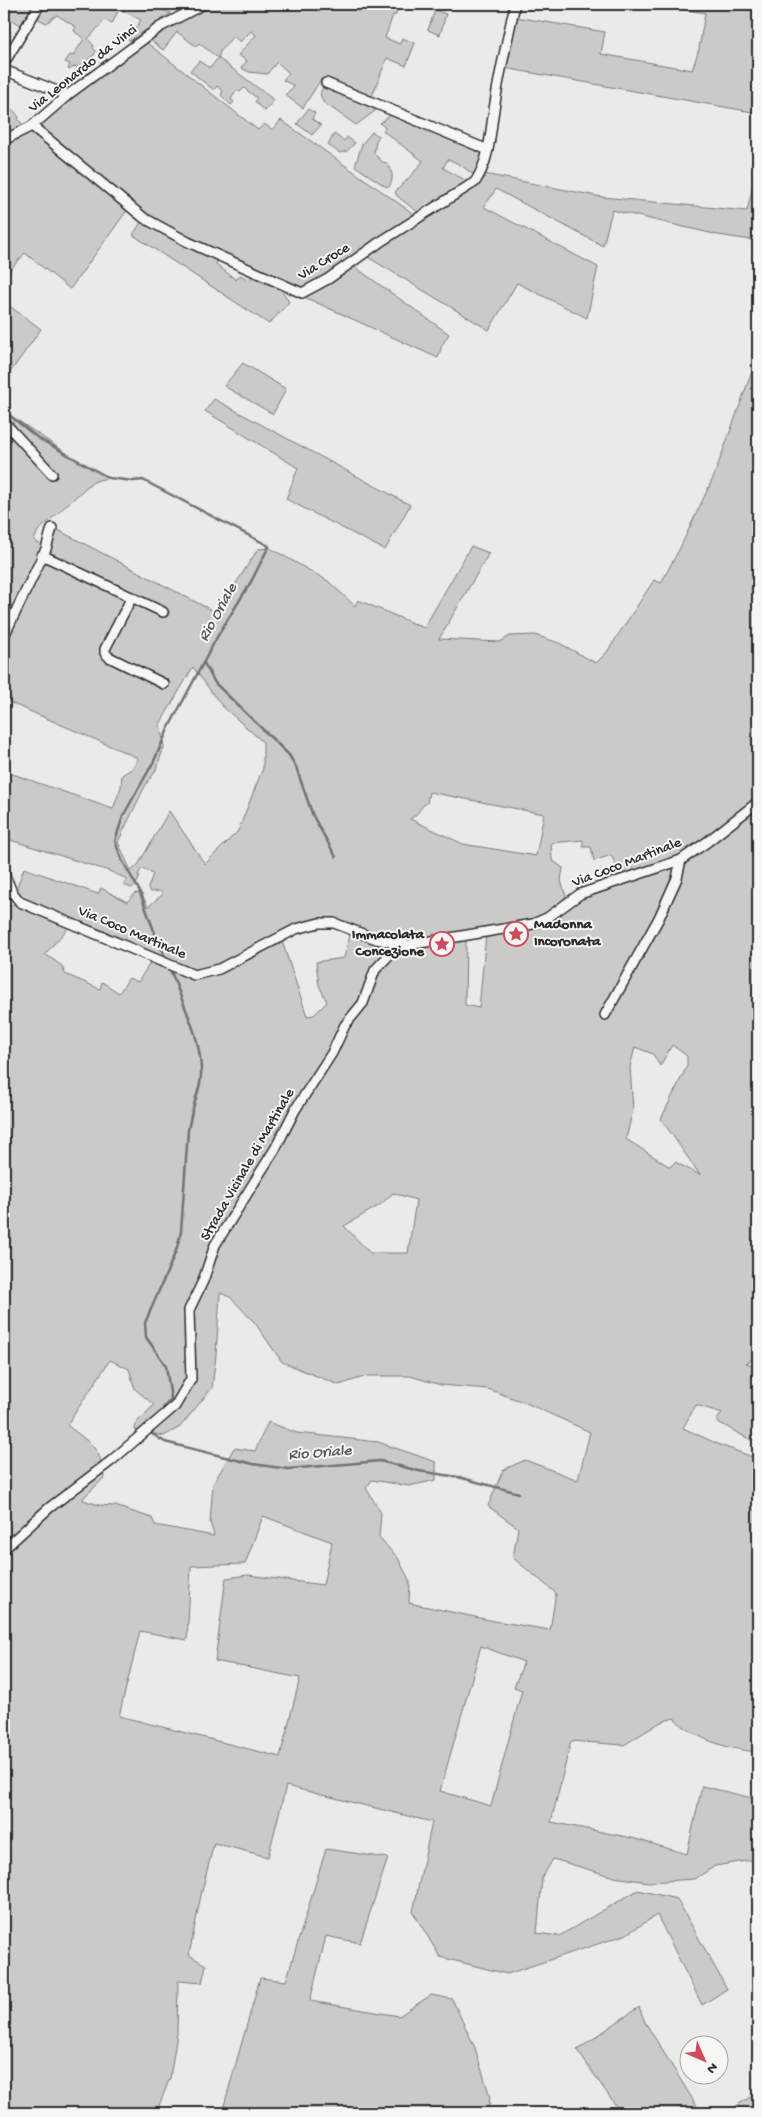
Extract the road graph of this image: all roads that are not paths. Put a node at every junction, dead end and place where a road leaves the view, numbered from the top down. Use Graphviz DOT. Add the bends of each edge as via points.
graph roads {
  1 [pos="40,4"];
  2 [pos="204,4"];
  3 [pos="515,4"];
  4 [pos="4,62"];
  5 [pos="4,70"];
  6 [pos="326,83"];
  7 [pos="67,96"];
  8 [pos="32,126"];
  9 [pos="4,140"];
  10 [pos="488,150"];
  11 [pos="4,422"];
  12 [pos="52,474"];
  13 [pos="52,528"];
  14 [pos="42,555"];
  15 [pos="132,597"];
  16 [pos="163,612"];
  17 [pos="4,636"];
  18 [pos="164,684"];
  19 [pos="758,802"];
  20 [pos="681,860"];
  21 [pos="4,873"];
  22 [pos="396,942"];
  23 [pos="605,1015"];
  24 [pos="4,1549"];
  1 -- 4 [label="street"];
  2 -- 7 [label="street, Via Leonardo da Vinci" via="160,27"];
  3 -- 10 [label="street, Via Croce" via="494,103"];
  5 -- 7 [label="street"];
  6 -- 10 [label="street"];
  7 -- 8 [label="street, Via Leonardo da Vinci"];
  8 -- 9 [label="street, Via Leonardo da Vinci"];
  8 -- 10 [label="street, Via Croce" via="144,218 188,242 302,293 475,182 484,169"];
  11 -- 12 [label="street"];
  13 -- 14 [label="street"];
  14 -- 15 [label="street"];
  14 -- 17 [label="street"];
  15 -- 16 [label="street"];
  15 -- 18 [label="street" via="105,653"];
  19 -- 20 [label="street, Via Coco Martinale"];
  20 -- 22 [label="street, Via Coco Martinale" via="580,894 533,924 408,945"];
  20 -- 23 [label="street" via="677,878 659,918"];
  21 -- 22 [label="street, Via Coco Martinale" via="20,902 194,975 218,969 296,929 319,923 334,923"];
  22 -- 24 [label="street, Strada Vicinale di Martinale" via="392,952 375,970 363,1003 344,1025 332,1053 215,1245 189,1310 191,1379 175,1406 49,1508"];
}
